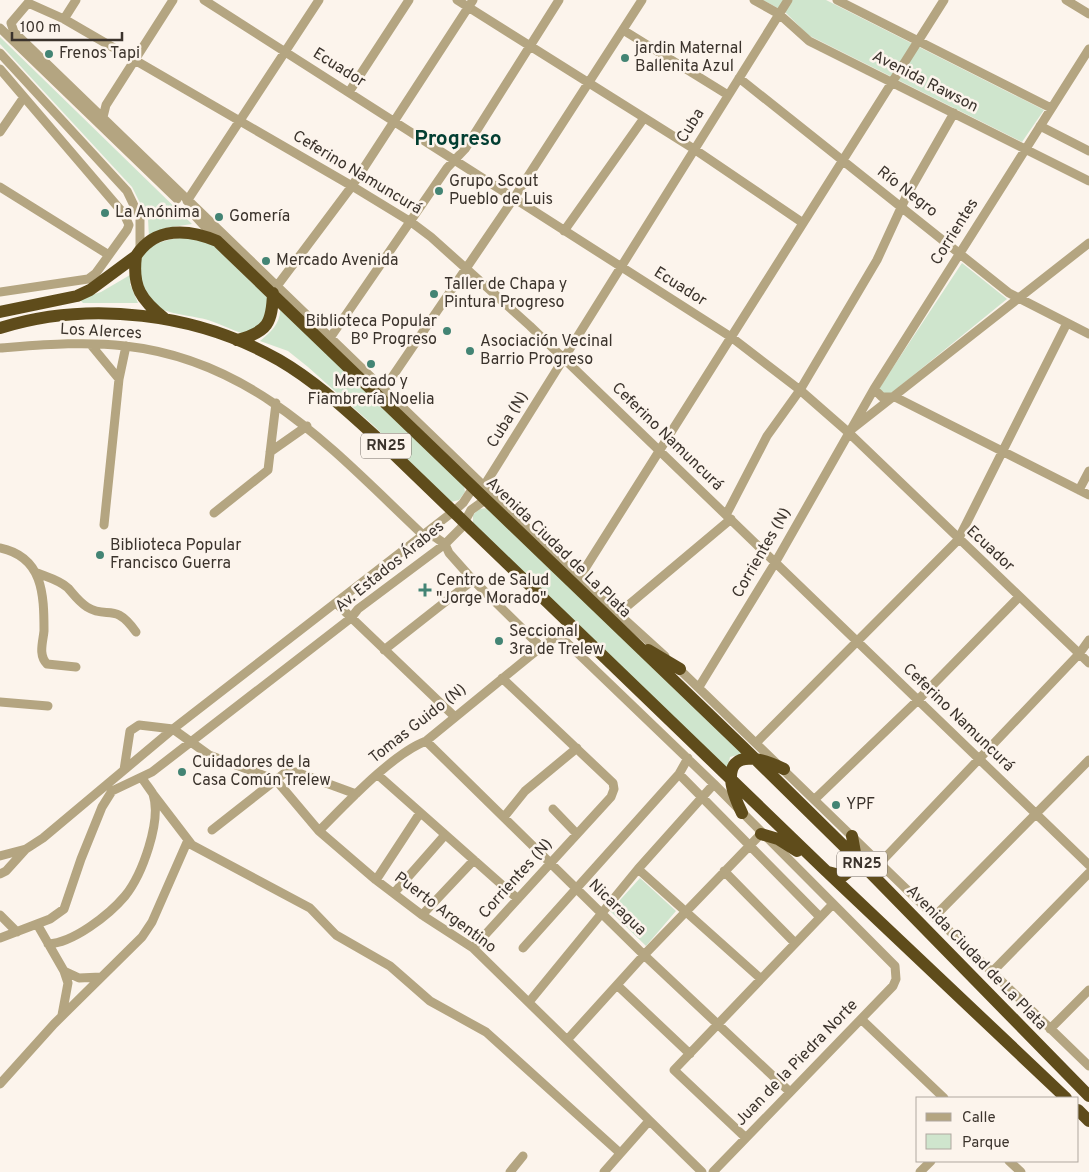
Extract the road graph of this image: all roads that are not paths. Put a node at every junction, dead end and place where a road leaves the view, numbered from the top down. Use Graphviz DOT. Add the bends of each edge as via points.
graph roads {
  1 [pos="76,0"];
  2 [pos="173,0"];
  3 [pos="204,0"];
  4 [pos="318,0"];
  5 [pos="409,0"];
  6 [pos="457,0"];
  7 [pos="559,0"];
  8 [pos="642,0"];
  9 [pos="754,0"];
  10 [pos="788,0"];
  11 [pos="837,0"];
  12 [pos="944,0"];
  13 [pos="1066,0"];
  14 [pos="470,4"];
  15 [pos="779,14"];
  16 [pos="1089,14"];
  17 [pos="64,20"];
  18 [pos="0,28"];
  19 [pos="11,28"];
  20 [pos="623,30"];
  21 [pos="918,41"];
  22 [pos="530,46"];
  23 [pos="1089,49"];
  24 [pos="285,51"];
  25 [pos="0,53"];
  26 [pos="135,61"];
  27 [pos="0,69"];
  28 [pos="739,78"];
  29 [pos="892,82"];
  30 [pos="589,84"];
  31 [pos="349,92"];
  32 [pos="728,95"];
  33 [pos="24,97"];
  34 [pos="1052,108"];
  35 [pos="37,113"];
  36 [pos="954,113"];
  37 [pos="103,117"];
  38 [pos="644,118"];
  39 [pos="394,121"];
  40 [pos="240,122"];
  41 [pos="67,125"];
  42 [pos="1040,126"];
  43 [pos="0,132"];
  44 [pos="116,140"];
  45 [pos="694,149"];
  46 [pos="1025,149"];
  47 [pos="1089,151"];
  48 [pos="455,159"];
  49 [pos="842,160"];
  50 [pos="1089,181"];
  51 [pos="352,186"];
  52 [pos="0,187"];
  53 [pos="514,198"];
  54 [pos="187,201"];
  55 [pos="901,207"];
  56 [pos="411,222"];
  57 [pos="803,223"];
  58 [pos="203,224"];
  59 [pos="564,231"];
  60 [pos="224,241"];
  61 [pos="1089,243"];
  62 [pos="138,252"];
  63 [pos="959,253"];
  64 [pos="109,255"];
  65 [pos="467,268"];
  66 [pos="621,268"];
  67 [pos="275,290"];
  68 [pos="0,292"];
  69 [pos="1020,298"];
  70 [pos="0,312"];
  71 [pos="165,319"];
  72 [pos="1067,323"];
  73 [pos="0,328"];
  74 [pos="1089,334"];
  75 [pos="731,337"];
  76 [pos="330,338"];
  77 [pos="237,340"];
  78 [pos="91,345"];
  79 [pos="126,346"];
  80 [pos="0,348"];
  81 [pos="564,359"];
  82 [pos="358,364"];
  83 [pos="120,379"];
  84 [pos="371,387"];
  85 [pos="384,389"];
  86 [pos="874,389"];
  87 [pos="800,390"];
  88 [pos="895,396"];
  89 [pos="276,403"];
  90 [pos="307,426"];
  91 [pos="848,432"];
  92 [pos="659,450"];
  93 [pos="1003,450"];
  94 [pos="270,452"];
  95 [pos="1089,471"];
  96 [pos="478,487"];
  97 [pos="1079,490"];
  98 [pos="1089,496"];
  99 [pos="485,500"];
  100 [pos="214,513"];
  101 [pos="451,513"];
  102 [pos="729,517"];
  103 [pos="104,525"];
  104 [pos="463,525"];
  105 [pos="422,534"];
  106 [pos="958,540"];
  107 [pos="444,544"];
  108 [pos="0,548"];
  109 [pos="775,563"];
  110 [pos="37,573"];
  111 [pos="579,578"];
  112 [pos="473,580"];
  113 [pos="1019,597"];
  114 [pos="336,603"];
  115 [pos="619,613"];
  116 [pos="351,618"];
  117 [pos="136,632"];
  118 [pos="629,640"];
  119 [pos="1089,640"];
  120 [pos="858,643"];
  121 [pos="540,647"];
  122 [pos="384,650"];
  123 [pos="1079,654"];
  124 [pos="1089,663"];
  125 [pos="76,667"];
  126 [pos="680,669"];
  127 [pos="502,678"];
  128 [pos="699,687"];
  129 [pos="918,700"];
  130 [pos="0,702"];
  131 [pos="48,706"];
  132 [pos="454,716"];
  133 [pos="174,729"];
  134 [pos="426,741"];
  135 [pos="191,742"];
  136 [pos="757,742"];
  137 [pos="577,748"];
  138 [pos="688,758"];
  139 [pos="752,758"];
  140 [pos="979,760"];
  141 [pos="1089,760"];
  142 [pos="784,769"];
  143 [pos="124,770"];
  144 [pos="679,774"];
  145 [pos="378,775"];
  146 [pos="142,778"];
  147 [pos="730,778"];
  148 [pos="276,780"];
  149 [pos="714,784"];
  150 [pos="153,794"];
  151 [pos="356,794"];
  152 [pos="703,797"];
  153 [pos="816,800"];
  154 [pos="553,810"];
  155 [pos="420,813"];
  156 [pos="742,813"];
  157 [pos="1037,815"];
  158 [pos="504,817"];
  159 [pos="212,830"];
  160 [pos="318,831"];
  161 [pos="577,834"];
  162 [pos="761,834"];
  163 [pos="445,835"];
  164 [pos="852,836"];
  165 [pos="188,840"];
  166 [pos="750,845"];
  167 [pos="26,850"];
  168 [pos="1,856"];
  169 [pos="856,858"];
  170 [pos="474,860"];
  171 [pos="550,863"];
  172 [pos="880,863"];
  173 [pos="1089,865"];
  174 [pos="824,869"];
  175 [pos="638,870"];
  176 [pos="724,871"];
  177 [pos="1089,873"];
  178 [pos="0,874"];
  179 [pos="376,880"];
  180 [pos="575,888"];
  181 [pos="394,893"];
  182 [pos="518,899"];
  183 [pos="832,905"];
  184 [pos="685,911"];
  185 [pos="601,914"];
  186 [pos="0,915"];
  187 [pos="422,915"];
  188 [pos="820,917"];
  189 [pos="934,917"];
  190 [pos="37,924"];
  191 [pos="17,932"];
  192 [pos="0,938"];
  193 [pos="48,944"];
  194 [pos="795,944"];
  195 [pos="473,948"];
  196 [pos="523,948"];
  197 [pos="644,955"];
  198 [pos="64,971"];
  199 [pos="992,972"];
  200 [pos="102,976"];
  201 [pos="760,978"];
  202 [pos="617,985"];
  203 [pos="1089,990"];
  204 [pos="529,1002"];
  205 [pos="62,1015"];
  206 [pos="861,1019"];
  207 [pos="717,1024"];
  208 [pos="1050,1029"];
  209 [pos="567,1040"];
  210 [pos="690,1054"];
  211 [pos="1089,1066"];
  212 [pos="0,1084"];
  213 [pos="790,1092"];
  214 [pos="1089,1096"];
  215 [pos="943,1097"];
  216 [pos="1065,1097"];
  217 [pos="1079,1111"];
  218 [pos="1089,1120"];
  219 [pos="649,1121"];
  220 [pos="746,1138"];
  221 [pos="620,1153"];
  222 [pos="523,1156"];
  223 [pos="930,1162"];
  224 [pos="1010,1162"];
  225 [pos="510,1172"];
  226 [pos="604,1172"];
  227 [pos="702,1172"];
  228 [pos="713,1172"];
  229 [pos="920,1172"];
  230 [pos="1020,1172"];
  1 -- 17 [label="street"];
  2 -- 26 [label="street"];
  3 -- 24 [label="street, Ecuador"];
  4 -- 24 [label="street"];
  5 -- 31 [label="street"];
  6 -- 14 [label="street"];
  7 -- 22 [label="street"];
  8 -- 20 [label="street"];
  9 -- 15 [label="street, Avenida Rawson"];
  10 -- 15 [label="street, Cuba"];
  11 -- 21 [label="street, Avenida Rawson"];
  12 -- 21 [label="street"];
  13 -- 16 [label="street"];
  14 -- 22 [label="street"];
  14 -- 39 [label="street"];
  15 -- 28 [label="street, Cuba"];
  15 -- 29 [label="street, Avenida Rawson" via="809,41"];
  17 -- 19 [label="street, Ceferino Namuncurá" via="28,3 11,23"];
  17 -- 26 [label="street, Ceferino Namuncurá"];
  18 -- 44 [label="street, Avenida Ciudad de La Plata"];
  19 -- 37 [label="street, Avenida Ciudad de La Plata"];
  20 -- 30 [label="street"];
  20 -- 32 [label="street"];
  21 -- 29 [label="street"];
  21 -- 34 [label="street, Avenida Rawson"];
  22 -- 30 [label="street"];
  22 -- 48 [label="street" via="484,120"];
  23 -- 34 [label="street, Corrientes"];
  24 -- 31 [label="street, Ecuador"];
  24 -- 40 [label="street"];
  25 -- 41 [label="street"];
  26 -- 37 [label="street" via="106,105"];
  26 -- 40 [label="street, Ceferino Namuncurá"];
  27 -- 33 [label="street"];
  28 -- 32 [label="street, Cuba"];
  28 -- 49 [label="street, Río Negro"];
  29 -- 36 [label="street, Avenida Rawson"];
  29 -- 49 [label="street"];
  30 -- 38 [label="street"];
  30 -- 53 [label="street"];
  31 -- 39 [label="street, Ecuador"];
  32 -- 45 [label="street, Cuba"];
  33 -- 35 [label="street"];
  33 -- 43 [label="street"];
  34 -- 42 [label="street, Corrientes"];
  35 -- 41 [label="street"];
  35 -- 64 [label="street" via="124,214 129,225"];
  36 -- 46 [label="street, Avenida Rawson"];
  36 -- 55 [label="street"];
  37 -- 44 [label="street"];
  37 -- 54 [label="street, Avenida Ciudad de La Plata"];
  38 -- 45 [label="street"];
  38 -- 59 [label="street"];
  39 -- 48 [label="street, Ecuador"];
  39 -- 51 [label="street"];
  40 -- 51 [label="street, Ceferino Namuncurá"];
  40 -- 54 [label="street"];
  41 -- 62 [label="street" via="127,191 140,218"];
  42 -- 46 [label="street, Corrientes"];
  42 -- 47 [label="street"];
  44 -- 58 [label="street, Avenida Ciudad de La Plata"];
  45 -- 57 [label="street"];
  45 -- 66 [label="street, Cuba"];
  46 -- 50 [label="street, Avenida Rawson"];
  46 -- 63 [label="street, Corrientes"];
  48 -- 53 [label="street, Ecuador"];
  48 -- 56 [label="street"];
  49 -- 55 [label="street, Río Negro"];
  49 -- 57 [label="street"];
  51 -- 56 [label="street, Ceferino Namuncurá"];
  51 -- 67 [label="street"];
  52 -- 64 [label="street"];
  53 -- 59 [label="street, Ecuador"];
  53 -- 65 [label="street"];
  54 -- 60 [label="street, Avenida Ciudad de La Plata"];
  55 -- 63 [label="street, Río Negro"];
  55 -- 87 [label="street" via="877,260"];
  56 -- 65 [label="street, Ceferino Namuncurá"];
  56 -- 76 [label="street"];
  57 -- 75 [label="street"];
  58 -- 60 [label="street, Avenida Ciudad de La Plata"];
  58 -- 60 [label="street"];
  59 -- 66 [label="street, Ecuador"];
  60 -- 62 [label="highway, RN25" via="201,234 171,231"];
  60 -- 67 [label="highway, Avenida Ciudad de La Plata / RN25"];
  61 -- 69 [label="street"];
  62 -- 70 [label="highway, RN25" via="90,290 77,296"];
  62 -- 71 [label="highway" via="134,273 140,296"];
  63 -- 69 [label="street, Río Negro" via="1009,293"];
  63 -- 86 [label="street, Corrientes"];
  64 -- 68 [label="street" via="88,280"];
  65 -- 81 [label="street, Ceferino Namuncurá"];
  65 -- 85 [label="street"];
  66 -- 75 [label="street, Ecuador"];
  66 -- 81 [label="street, Cuba (N)"];
  67 -- 76 [label="street, Avenida Ciudad de La Plata"];
  67 -- 77 [label="highway" via="268,324 255,335"];
  67 -- 84 [label="highway, Avenida Ciudad de La Plata / RN25"];
  69 -- 72 [label="street, Río Negro"];
  69 -- 88 [label="street"];
  71 -- 73 [label="highway, RN25" via="90,314 51,316"];
  71 -- 77 [label="highway, RN25"];
  72 -- 74 [label="street, Río Negro"];
  72 -- 93 [label="street"];
  75 -- 87 [label="street, Ecuador"];
  75 -- 92 [label="street"];
  76 -- 82 [label="street, Avenida Ciudad de La Plata"];
  77 -- 101 [label="highway, RN25" via="278,360 319,386 376,437 412,479"];
  78 -- 79 [label="street, Los Alerces"];
  78 -- 80 [label="street, Los Alerces"];
  78 -- 83 [label="street"];
  79 -- 83 [label="street"];
  79 -- 89 [label="street, Los Alerces" via="206,365"];
  81 -- 92 [label="street, Ceferino Namuncurá"];
  81 -- 96 [label="street, Cuba (N)"];
  82 -- 84 [label="highway"];
  82 -- 85 [label="street, Avenida Ciudad de La Plata"];
  83 -- 103 [label="street"];
  84 -- 85 [label="highway"];
  84 -- 96 [label="highway, Avenida Ciudad de La Plata / RN25"];
  85 -- 96 [label="street, Avenida Ciudad de La Plata"];
  86 -- 88 [label="street" via="882,397"];
  86 -- 91 [label="street, Corrientes"];
  87 -- 91 [label="street, Ecuador"];
  87 -- 102 [label="street" via="767,436"];
  88 -- 91 [label="street"];
  88 -- 93 [label="street"];
  89 -- 90 [label="street, Los Alerces"];
  89 -- 94 [label="street"];
  90 -- 94 [label="street"];
  90 -- 105 [label="street, Los Alerces"];
  91 -- 106 [label="street, Ecuador"];
  91 -- 109 [label="street, Corrientes (N)"];
  92 -- 102 [label="street, Ceferino Namuncurá"];
  92 -- 111 [label="street"];
  93 -- 97 [label="street"];
  93 -- 106 [label="street"];
  94 -- 100 [label="street" via="268,470"];
  95 -- 97 [label="street"];
  96 -- 99 [label="highway, Avenida Ciudad de La Plata / RN25"];
  96 -- 101 [label="street, Av. Estados Árabes"];
  96 -- 111 [label="street, Avenida Ciudad de La Plata"];
  97 -- 98 [label="street"];
  99 -- 104 [label="street, Av. Estados Árabes" via="471,510"];
  99 -- 118 [label="highway, Avenida Ciudad de La Plata / RN25"];
  101 -- 104 [label="highway"];
  101 -- 105 [label="street, Av. Estados Árabes"];
  102 -- 109 [label="street, Ceferino Namuncurá"];
  102 -- 115 [label="street"];
  104 -- 107 [label="street, Av. Estados Árabes"];
  104 -- 147 [label="highway, RN25" via="492,558 518,574"];
  105 -- 107 [label="street, Los Alerces" via="435,537"];
  105 -- 114 [label="street, Av. Estados Árabes"];
  106 -- 113 [label="street, Ecuador"];
  106 -- 120 [label="street"];
  107 -- 112 [label="street, Los Alerces"];
  107 -- 116 [label="street, Av. Estados Árabes" via="358,609"];
  108 -- 110 [label="street" via="14,550"];
  109 -- 120 [label="street, Ceferino Namuncurá"];
  109 -- 128 [label="street, Corrientes (N)"];
  110 -- 117 [label="street" via="67,587 89,609 116,612 127,619"];
  110 -- 125 [label="street" via="42,597 44,661 46,664"];
  111 -- 115 [label="street, Avenida Ciudad de La Plata"];
  112 -- 121 [label="street, Los Alerces"];
  112 -- 122 [label="street"];
  113 -- 123 [label="street, Ecuador"];
  113 -- 129 [label="street"];
  114 -- 116 [label="street"];
  114 -- 133 [label="street, Av. Estados Árabes"];
  115 -- 126 [label="street, Avenida Ciudad de La Plata"];
  116 -- 122 [label="street"];
  116 -- 135 [label="street, Av. Estados Árabes"];
  118 -- 126 [label="highway"];
  118 -- 139 [label="highway, Avenida Ciudad de La Plata / RN25"];
  119 -- 123 [label="street"];
  120 -- 129 [label="street, Ceferino Namuncurá"];
  120 -- 136 [label="street"];
  121 -- 127 [label="street, Tomas Guido (N)"];
  121 -- 138 [label="street" via="554,638 563,639"];
  122 -- 132 [label="street"];
  123 -- 124 [label="street, Ecuador"];
  123 -- 140 [label="street"];
  126 -- 128 [label="street, Avenida Ciudad de La Plata"];
  127 -- 132 [label="street, Tomas Guido (N)"];
  127 -- 137 [label="street"];
  128 -- 136 [label="street, Avenida Ciudad de La Plata"];
  129 -- 140 [label="street, Ceferino Namuncurá"];
  129 -- 153 [label="street"];
  130 -- 131 [label="street"];
  132 -- 134 [label="street, Tomas Guido (N)"];
  133 -- 135 [label="street"];
  133 -- 143 [label="street, Av. Estados Árabes"];
  133 -- 143 [label="street" via="139,724 130,731"];
  134 -- 145 [label="street, Tomas Guido (N)" via="416,744"];
  134 -- 158 [label="street, Nicaragua"];
  135 -- 146 [label="street, Av. Estados Árabes"];
  135 -- 148 [label="street" via="209,755"];
  136 -- 142 [label="street, Avenida Ciudad de La Plata"];
  137 -- 158 [label="street" via="524,791"];
  137 -- 161 [label="street, Corrientes (N)" via="613,783 614,789 612,797"];
  138 -- 144 [label="street"];
  138 -- 149 [label="street"];
  139 -- 142 [label="highway"];
  139 -- 147 [label="highway" via="736,762"];
  139 -- 169 [label="highway, Avenida Ciudad de La Plata / RN25"];
  140 -- 157 [label="street, Ceferino Namuncurá"];
  140 -- 172 [label="street"];
  141 -- 157 [label="street"];
  142 -- 153 [label="street, Avenida Ciudad de La Plata"];
  143 -- 167 [label="street, Av. Estados Árabes"];
  144 -- 152 [label="street"];
  144 -- 180 [label="street"];
  145 -- 151 [label="street, Tomas Guido (N)"];
  145 -- 155 [label="street"];
  146 -- 150 [label="street"];
  146 -- 190 [label="street, Av. Estados Árabes" via="112,791 84,850 64,909"];
  147 -- 156 [label="highway"];
  147 -- 174 [label="highway, RN25"];
  148 -- 151 [label="street" via="286,772 296,772"];
  148 -- 159 [label="street"];
  148 -- 160 [label="street, Puerto Argentino"];
  149 -- 152 [label="street"];
  149 -- 156 [label="street"];
  150 -- 165 [label="street"];
  150 -- 193 [label="street" via="152,836 131,888 115,906 72,938"];
  151 -- 160 [label="street, Tomas Guido (N)"];
  152 -- 166 [label="street"];
  152 -- 175 [label="street"];
  153 -- 164 [label="street, Avenida Ciudad de La Plata"];
  154 -- 161 [label="street"];
  155 -- 163 [label="street"];
  155 -- 179 [label="street"];
  156 -- 162 [label="street"];
  157 -- 173 [label="street, Ceferino Namuncurá"];
  157 -- 189 [label="street"];
  158 -- 171 [label="street, Nicaragua"];
  160 -- 179 [label="street, Puerto Argentino"];
  161 -- 171 [label="street, Corrientes (N)"];
  162 -- 166 [label="street"];
  162 -- 174 [label="highway" via="785,843"];
  162 -- 183 [label="street"];
  163 -- 170 [label="street"];
  163 -- 181 [label="street"];
  164 -- 169 [label="highway"];
  164 -- 172 [label="street, Avenida Ciudad de La Plata"];
  165 -- 200 [label="street" via="152,922 142,937"];
  165 -- 221 [label="street" via="198,850 310,908 336,935 390,966 430,1001 486,1032"];
  166 -- 176 [label="street"];
  166 -- 188 [label="street"];
  167 -- 168 [label="street, Av. Estados Árabes"];
  167 -- 178 [label="street, Av. Estados Árabes"];
  169 -- 174 [label="highway" via="855,867 843,876"];
  169 -- 214 [label="highway, Avenida Ciudad de La Plata / RN25"];
  170 -- 182 [label="street"];
  170 -- 187 [label="street"];
  171 -- 180 [label="street, Nicaragua"];
  171 -- 182 [label="street, Corrientes (N)"];
  172 -- 189 [label="street, Avenida Ciudad de La Plata"];
  174 -- 216 [label="highway, RN25"];
  175 -- 184 [label="street"];
  175 -- 185 [label="street"];
  176 -- 184 [label="street"];
  176 -- 194 [label="street"];
  177 -- 199 [label="street"];
  179 -- 181 [label="street, Puerto Argentino"];
  180 -- 185 [label="street, Nicaragua"];
  180 -- 196 [label="street"];
  181 -- 187 [label="street, Puerto Argentino"];
  182 -- 195 [label="street, Corrientes (N)"];
  183 -- 188 [label="street"];
  183 -- 206 [label="street, Juan de la Piedra Norte" via="891,960 896,973 893,986"];
  184 -- 197 [label="street"];
  184 -- 201 [label="street"];
  185 -- 197 [label="street, Nicaragua"];
  185 -- 204 [label="street"];
  186 -- 191 [label="street"];
  187 -- 195 [label="street, Puerto Argentino"];
  188 -- 194 [label="street"];
  189 -- 199 [label="street, Avenida Ciudad de La Plata"];
  190 -- 191 [label="street, Av. Estados Árabes"];
  190 -- 193 [label="street"];
  191 -- 192 [label="street, Av. Estados Árabes"];
  193 -- 198 [label="street"];
  194 -- 201 [label="street"];
  195 -- 204 [label="street, Puerto Argentino"];
  197 -- 202 [label="street"];
  197 -- 207 [label="street, Nicaragua"];
  198 -- 200 [label="street" via="79,978"];
  198 -- 205 [label="street" via="68,983"];
  199 -- 208 [label="street, Avenida Ciudad de La Plata"];
  200 -- 205 [label="street"];
  201 -- 207 [label="street"];
  202 -- 209 [label="street"];
  202 -- 210 [label="street"];
  203 -- 208 [label="street"];
  204 -- 209 [label="street, Puerto Argentino"];
  205 -- 212 [label="street"];
  206 -- 213 [label="street, Juan de la Piedra Norte"];
  206 -- 215 [label="street"];
  207 -- 210 [label="street"];
  207 -- 213 [label="street, Nicaragua"];
  208 -- 211 [label="street, Avenida Ciudad de La Plata"];
  209 -- 219 [label="street, Puerto Argentino"];
  210 -- 220 [label="street" via="674,1070"];
  213 -- 220 [label="street, Juan de la Piedra Norte"];
  217 -- 218 [label="highway"];
  219 -- 221 [label="street"];
  219 -- 227 [label="street, Puerto Argentino"];
  220 -- 228 [label="street, Juan de la Piedra Norte"];
  221 -- 226 [label="street"];
  222 -- 225 [label="street"];
  223 -- 229 [label="street"];
  224 -- 230 [label="street"];
}
